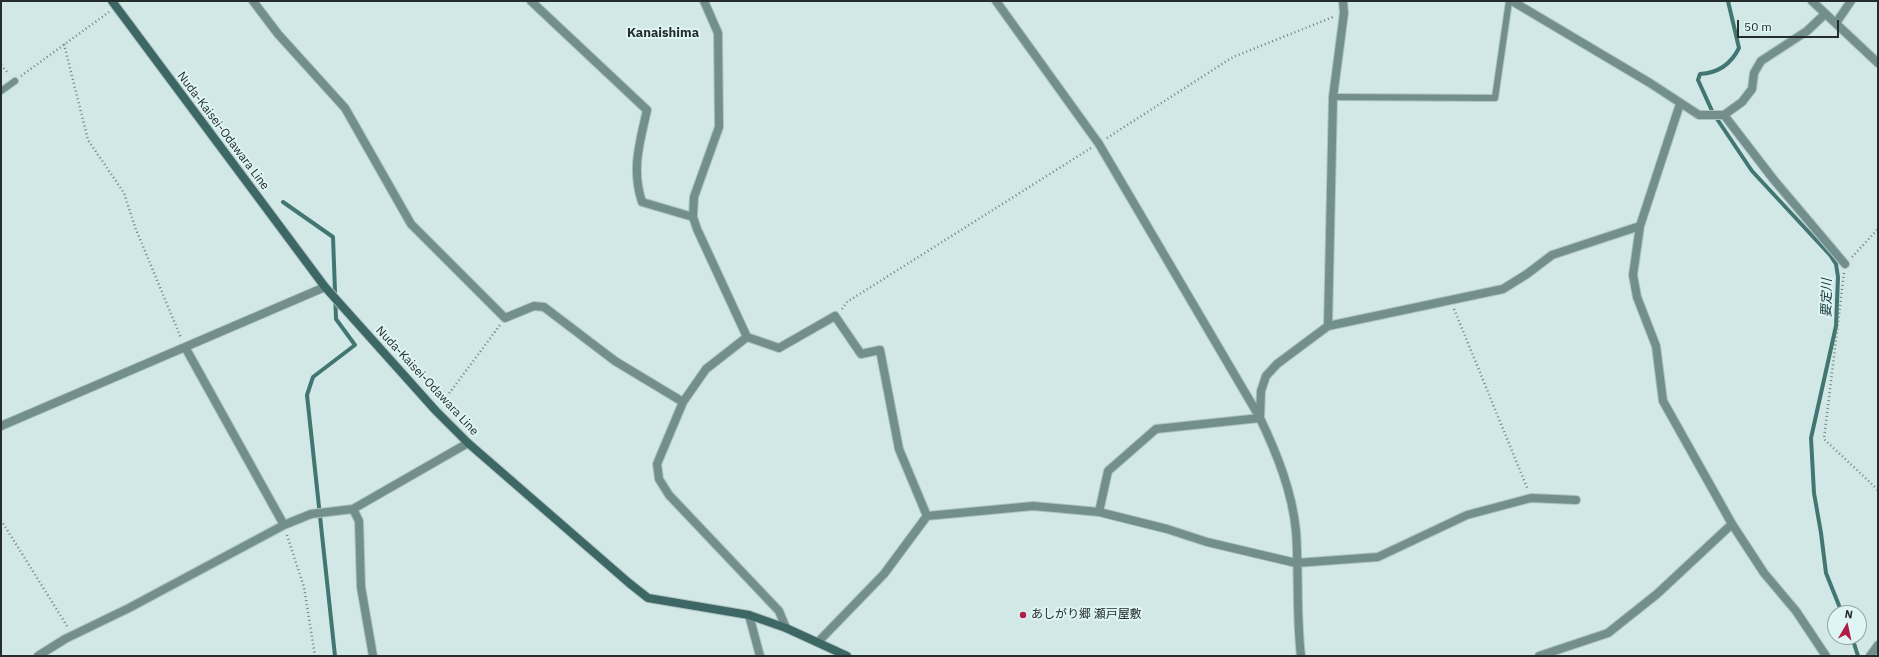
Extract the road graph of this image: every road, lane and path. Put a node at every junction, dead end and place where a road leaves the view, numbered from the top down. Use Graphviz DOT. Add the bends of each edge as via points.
graph roads {
  1 [pos="253,1"];
  2 [pos="531,1"];
  3 [pos="704,1"];
  4 [pos="996,1"];
  5 [pos="1343,1"];
  6 [pos="1509,1"];
  7 [pos="1512,1"];
  8 [pos="1812,1"];
  9 [pos="1851,1"];
  10 [pos="114,4"];
  11 [pos="1344,13"];
  12 [pos="1825,14"];
  13 [pos="1836,23"];
  14 [pos="64,44"];
  15 [pos="1878,63"];
  16 [pos="15,81"];
  17 [pos="1,91"];
  18 [pos="1332,97"];
  19 [pos="1680,104"];
  20 [pos="1724,115"];
  21 [pos="1099,144"];
  22 [pos="693,217"];
  23 [pos="1640,226"];
  24 [pos="1878,229"];
  25 [pos="1845,264"];
  26 [pos="326,289"];
  27 [pos="1450,300"];
  28 [pos="835,316"];
  29 [pos="505,318"];
  30 [pos="1328,326"];
  31 [pos="747,337"];
  32 [pos="185,347"];
  33 [pos="683,402"];
  34 [pos="436,411"];
  35 [pos="1260,418"];
  36 [pos="1,426"];
  37 [pos="468,443"];
  38 [pos="1878,490"];
  39 [pos="1531,498"];
  40 [pos="1576,500"];
  41 [pos="353,508"];
  42 [pos="1099,512"];
  43 [pos="927,516"];
  44 [pos="1,520"];
  45 [pos="1732,524"];
  46 [pos="284,525"];
  47 [pos="1296,563"];
  48 [pos="750,615"];
  49 [pos="786,628"];
  50 [pos="73,635"];
  51 [pos="818,642"];
  52 [pos="1878,646"];
  53 [pos="38,656"];
  54 [pos="315,656"];
  55 [pos="373,656"];
  56 [pos="760,656"];
  57 [pos="847,656"];
  58 [pos="1301,656"];
  59 [pos="1539,656"];
  60 [pos="1826,656"];
  61 [pos="1870,656"];
  1 -- 29 [label="street" via="278,34 345,108 411,224"];
  2 -- 22 [label="street" via="647,110 637,158 637,185 642,202"];
  3 -- 22 [label="street" via="718,33 719,127 694,197"];
  4 -- 21 [label="street"];
  5 -- 11 [label="street"];
  6 -- 18 [label="lane" via="1495,98"];
  7 -- 19 [label="street" via="1650,83"];
  8 -- 12 [label="street"];
  9 -- 13 [label="street"];
  10 -- 14 [label="path"];
  10 -- 26 [label="main road, Nuda-Kaisei-Odawara Line"];
  11 -- 18 [label="street"];
  11 -- 21 [label="path" via="1233,57"];
  12 -- 13 [label="street"];
  12 -- 20 [label="street" via="1807,31 1761,61 1754,73 1752,90 1742,102"];
  13 -- 15 [label="street"];
  14 -- 16 [label="path"];
  14 -- 32 [label="path" via="88,140 124,192 135,226"];
  16 -- 17 [label="lane"];
  18 -- 30 [label="street"];
  19 -- 20 [label="street" via="1699,115"];
  19 -- 23 [label="street"];
  20 -- 25 [label="street" via="1774,180"];
  21 -- 28 [label="path" via="847,302"];
  21 -- 35 [label="street"];
  22 -- 31 [label="street"];
  23 -- 27 [label="street" via="1552,255 1503,289"];
  23 -- 45 [label="street" via="1633,275 1637,297 1656,346 1664,401"];
  24 -- 25 [label="path"];
  25 -- 38 [label="path" via="1824,439"];
  26 -- 32 [label="street"];
  26 -- 34 [label="main road, Nuda-Kaisei-Odawara Line"];
  27 -- 30 [label="street"];
  27 -- 39 [label="path"];
  28 -- 31 [label="street" via="780,348"];
  28 -- 43 [label="street" via="861,354 880,350 899,449"];
  29 -- 33 [label="street" via="534,306 544,307 615,361"];
  29 -- 34 [label="path"];
  30 -- 35 [label="street" via="1277,364 1266,376 1261,391"];
  31 -- 33 [label="street" via="706,369"];
  32 -- 36 [label="street"];
  32 -- 46 [label="street"];
  33 -- 49 [label="street" via="658,464 659,479 669,495 779,610"];
  34 -- 37 [label="main road, Nuda-Kaisei-Odawara Line"];
  35 -- 42 [label="street" via="1156,429 1108,471"];
  35 -- 47 [label="street" via="1275,450 1290,496 1296,531"];
  37 -- 41 [label="street"];
  37 -- 48 [label="main road, Nuda-Kaisei-Odawara Line" via="648,598"];
  39 -- 40 [label="street"];
  39 -- 47 [label="street" via="1467,515 1378,557"];
  41 -- 46 [label="street" via="311,514"];
  41 -- 55 [label="street" via="359,521 361,587"];
  42 -- 43 [label="street" via="1033,506"];
  42 -- 47 [label="street"];
  43 -- 51 [label="street" via="884,574"];
  44 -- 50 [label="path"];
  45 -- 59 [label="street" via="1657,594 1608,633"];
  45 -- 60 [label="street" via="1764,573 1796,611"];
  46 -- 50 [label="street"];
  46 -- 54 [label="path" via="304,587"];
  47 -- 58 [label="street" via="1297,625"];
  48 -- 49 [label="main road, Nuda-Kaisei-Odawara Line"];
  48 -- 56 [label="street"];
  49 -- 51 [label="main road, Nuda-Kaisei-Odawara Line"];
  50 -- 53 [label="street"];
  51 -- 57 [label="main road, Nuda-Kaisei-Odawara Line"];
  52 -- 61 [label="street"];
}
